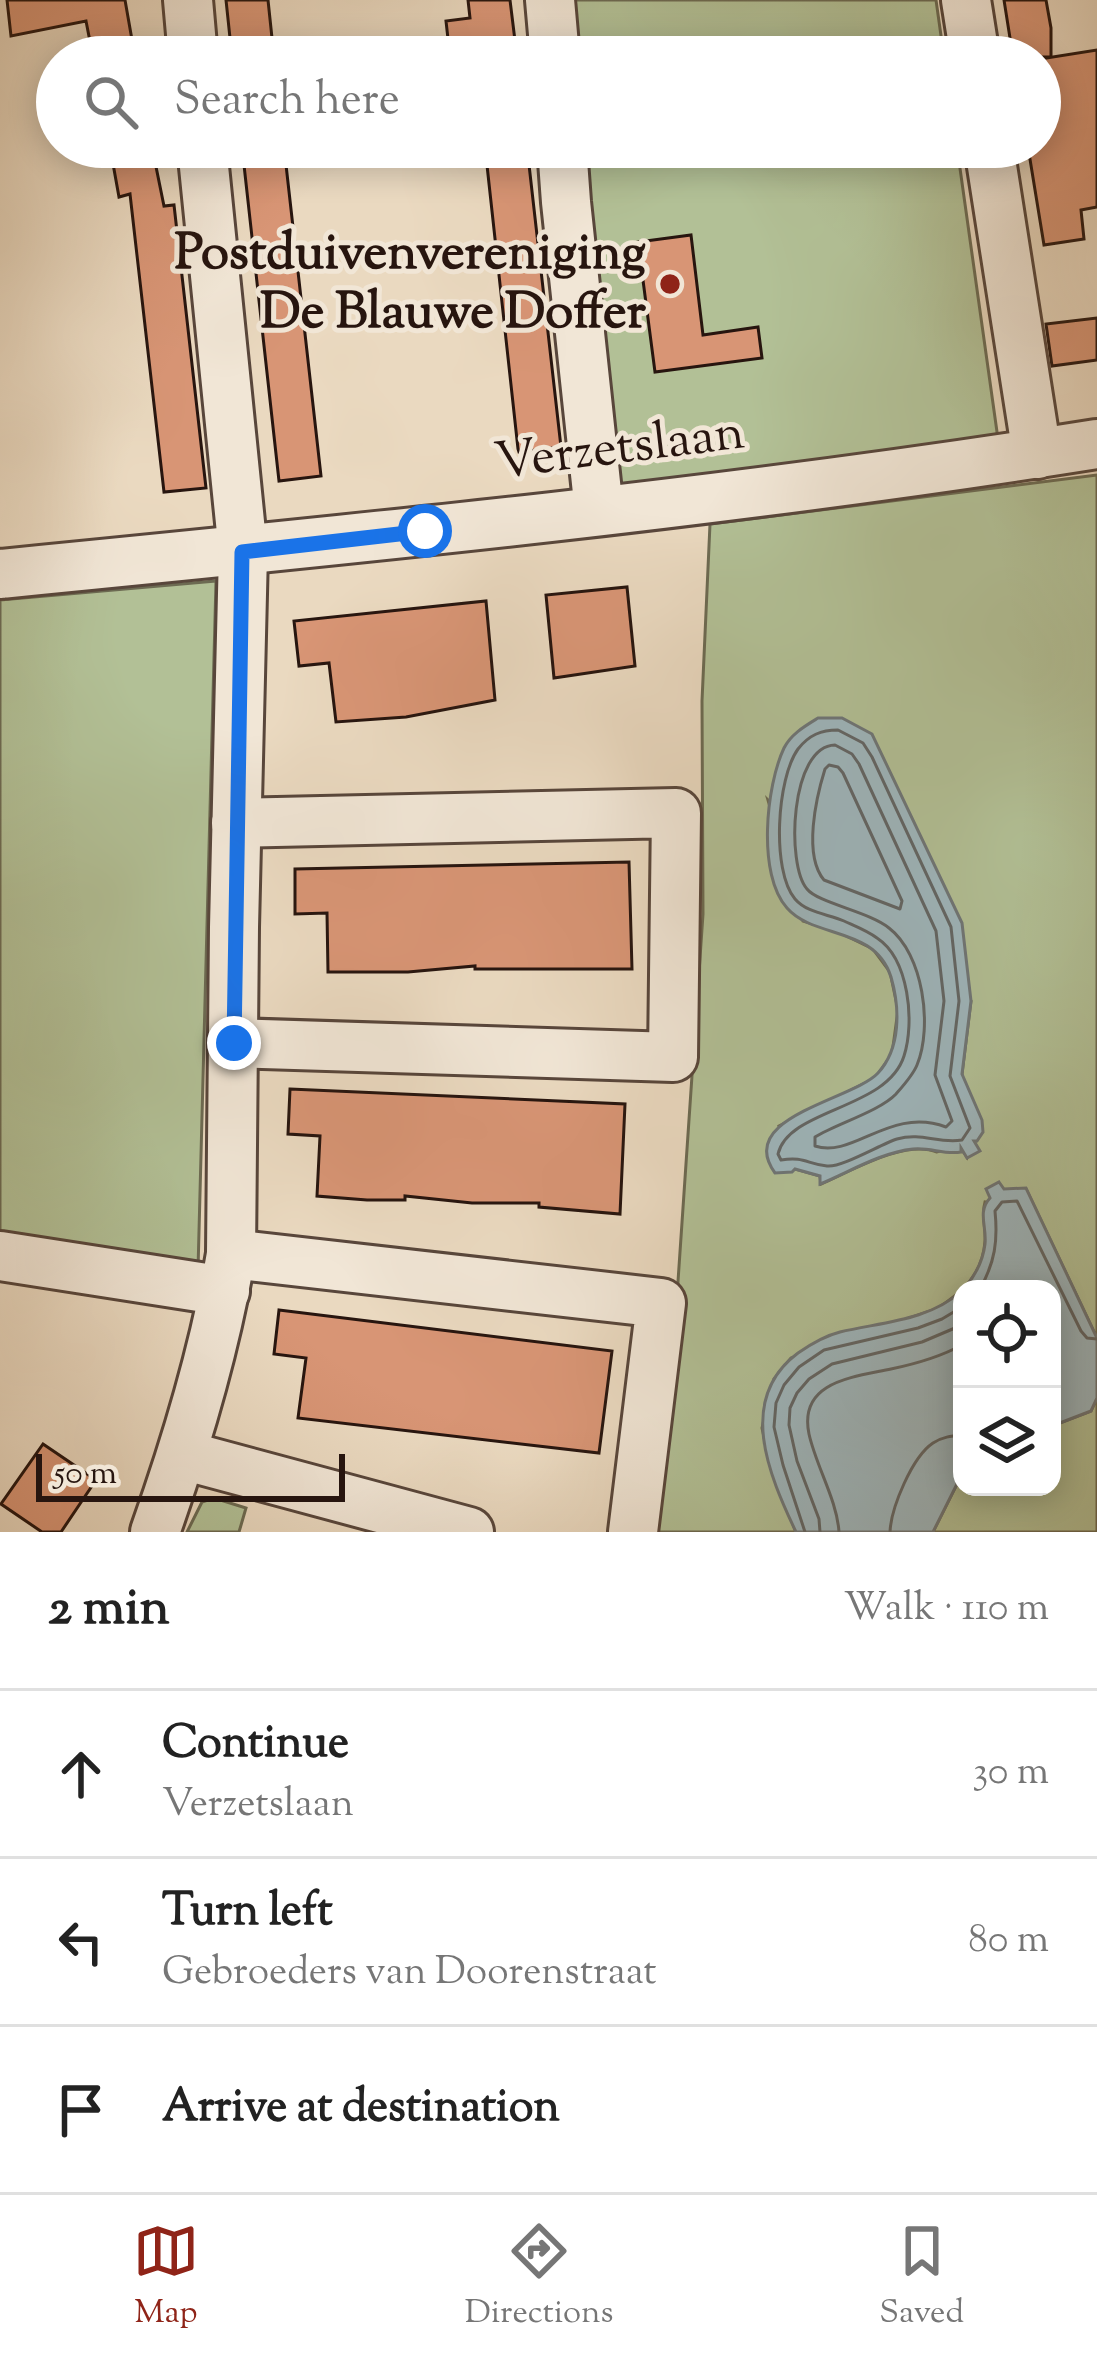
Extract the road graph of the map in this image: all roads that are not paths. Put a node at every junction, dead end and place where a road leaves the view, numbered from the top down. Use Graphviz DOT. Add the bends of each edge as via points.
graph roads {
  1 [pos="188,0"];
  2 [pos="550,0"];
  3 [pos="966,0"];
  4 [pos="191,36"];
  5 [pos="553,36"];
  6 [pos="972,36"];
  7 [pos="204,168"];
  8 [pos="564,168"];
  9 [pos="992,168"];
  10 [pos="1097,444"];
  11 [pos="1037,454"];
  12 [pos="599,512"];
  13 [pos="242,552"];
  14 [pos="0,574"];
  15 [pos="236,823"];
  16 [pos="234,1043"];
  17 [pos="0,1256"];
  18 [pos="228,1272"];
  19 [pos="182,1455"];
  20 [pos="155,1532"];
  21 [pos="469,1532"];
  22 [pos="633,1532"];
  1 -- 4 [label="street"];
  2 -- 5 [label="street"];
  3 -- 6 [label="street"];
  7 -- 13 [label="street"];
  8 -- 12 [label="street"];
  9 -- 11 [label="street"];
  10 -- 11 [label="street, Verzetslaan"];
  11 -- 12 [label="street, Verzetslaan"];
  12 -- 13 [label="street, Verzetslaan"];
  13 -- 14 [label="street, Verzetslaan"];
  13 -- 15 [label="street"];
  15 -- 16 [label="street"];
  15 -- 16 [label="street" via="676,813 673,1057"];
  16 -- 18 [label="street"];
  17 -- 18 [label="street"];
  18 -- 19 [label="street"];
  18 -- 22 [label="street" via="661,1303"];
  19 -- 20 [label="street"];
  19 -- 21 [label="street"];
}
